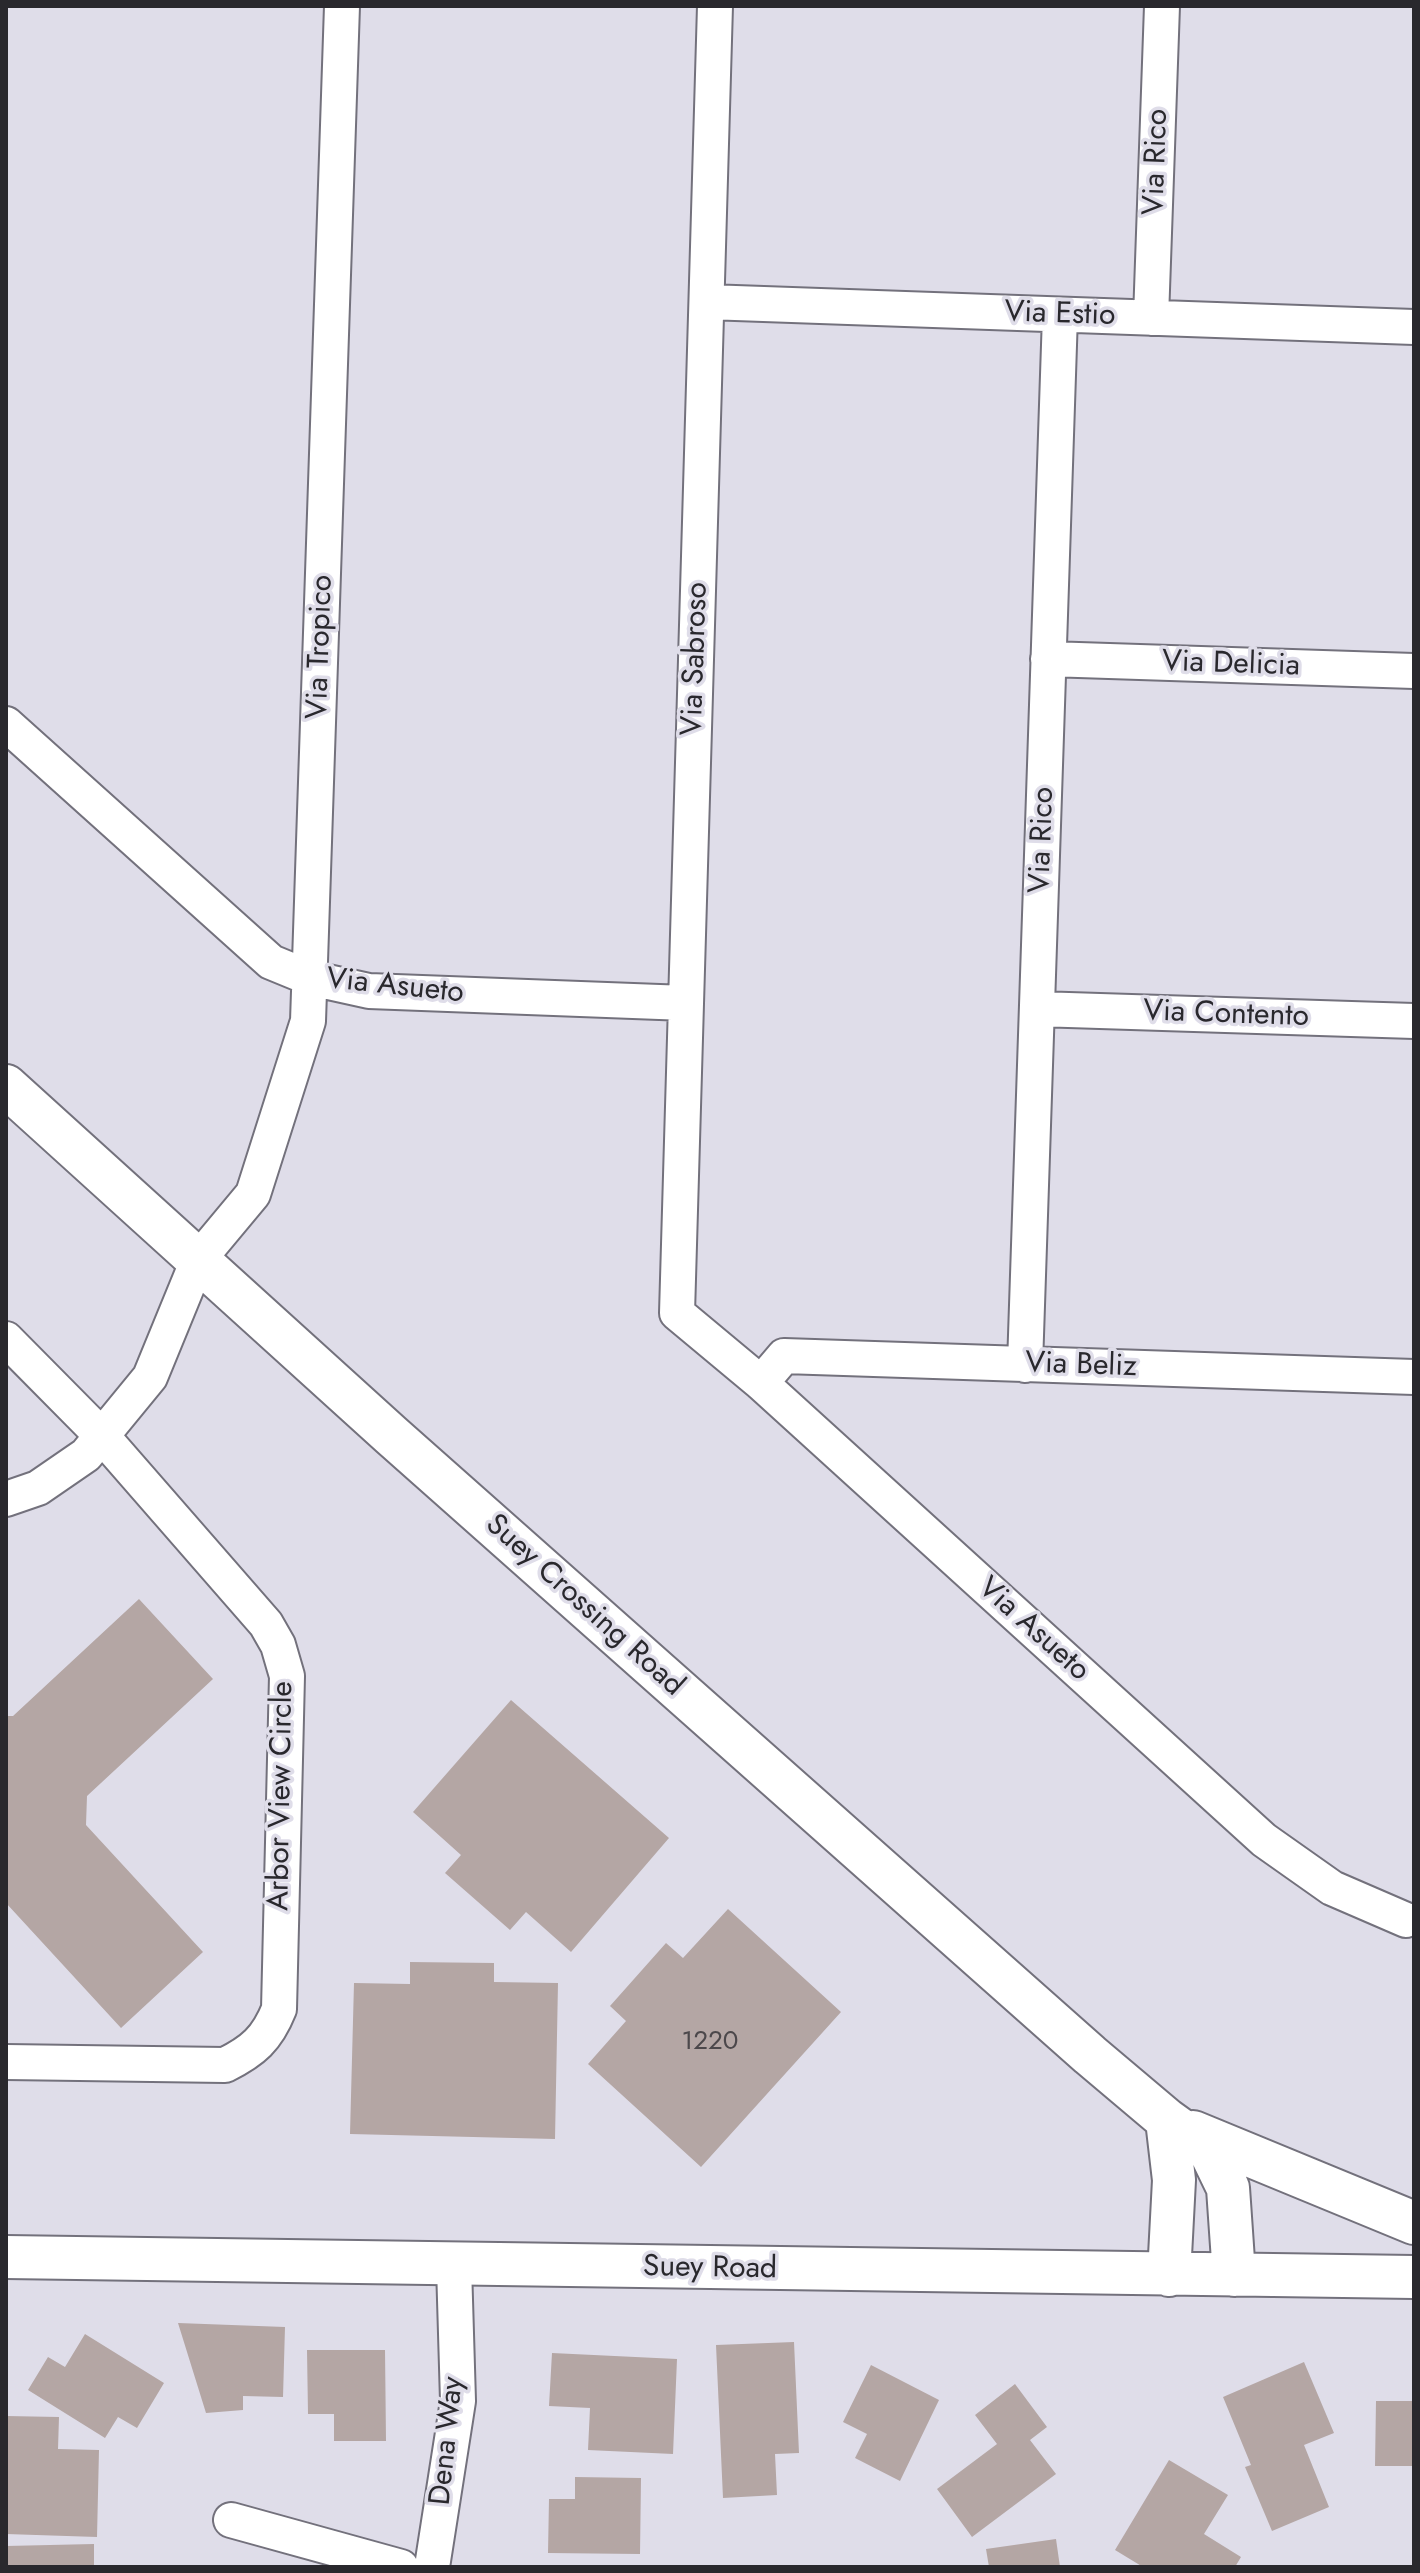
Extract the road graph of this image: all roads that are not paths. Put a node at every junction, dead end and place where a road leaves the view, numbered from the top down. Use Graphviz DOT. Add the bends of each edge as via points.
graph roads {
  1 [pos="342,6"];
  2 [pos="715,6"];
  3 [pos="1162,6"];
  4 [pos="707,302"];
  5 [pos="1060,315"];
  6 [pos="1151,318"];
  7 [pos="1414,327"];
  8 [pos="1048,659"];
  9 [pos="1414,671"];
  10 [pos="6,724"];
  11 [pos="310,978"];
  12 [pos="686,1003"];
  13 [pos="1037,1009"];
  14 [pos="1414,1021"];
  15 [pos="6,1086"];
  16 [pos="198,1260"];
  17 [pos="677,1313"];
  18 [pos="6,1339"];
  19 [pos="1025,1365"];
  20 [pos="1414,1377"];
  21 [pos="761,1383"];
  22 [pos="102,1436"];
  23 [pos="6,1499"];
  24 [pos="1411,1916"];
  25 [pos="6,2062"];
  26 [pos="1167,2120"];
  27 [pos="1414,2223"];
  28 [pos="6,2257"];
  29 [pos="454,2266"];
  30 [pos="1169,2275"];
  31 [pos="1234,2275"];
  32 [pos="1414,2277"];
  33 [pos="231,2520"];
  34 [pos="401,2567"];
  35 [pos="432,2567"];
  1 -- 11 [label="street, Via Tropico"];
  2 -- 4 [label="street, Via Sabroso"];
  3 -- 6 [label="street, Via Rico"];
  4 -- 5 [label="street, Via Estio"];
  4 -- 12 [label="street, Via Sabroso"];
  5 -- 6 [label="street, Via Estio"];
  5 -- 8 [label="street, Via Rico"];
  6 -- 7 [label="street, Via Estio"];
  8 -- 9 [label="street, Via Delicia"];
  8 -- 13 [label="street, Via Rico"];
  10 -- 11 [label="street, Via Asueto" via="271,962"];
  11 -- 12 [label="street, Via Asueto" via="369,991"];
  11 -- 16 [label="street, Via Tropico" via="308,1021 253,1194"];
  12 -- 17 [label="street, Via Sabroso"];
  13 -- 14 [label="street, Via Contento"];
  13 -- 19 [label="street, Via Rico"];
  15 -- 16 [label="street, Suey Crossing Road"];
  16 -- 22 [label="street, Via Tropico" via="150,1377"];
  16 -- 26 [label="street, Suey Crossing Road"];
  17 -- 21 [label="street, Via Asueto"];
  18 -- 22 [label="street, Arbor View Circle"];
  19 -- 20 [label="street, Via Beliz"];
  19 -- 21 [label="street, Via Beliz" via="784,1356"];
  21 -- 24 [label="street, Via Asueto" via="1264,1840 1332,1888"];
  22 -- 23 [label="street, Via Tropico" via="86,1455 38,1488"];
  22 -- 25 [label="street, Arbor View Circle" via="266,1624 278,1645 287,1676 279,2009 270,2031 252,2052 225,2065"];
  26 -- 27 [label="street"];
  26 -- 30 [label="street" via="1174,2180"];
  26 -- 31 [label="street" via="1210,2151 1228,2188"];
  28 -- 29 [label="street, Suey Road"];
  29 -- 30 [label="street, Suey Road"];
  29 -- 35 [label="street, Dena Way" via="458,2401"];
  30 -- 31 [label="street, Suey Road"];
  31 -- 32 [label="street, Suey Road"];
  33 -- 34 [label="street"];
}
